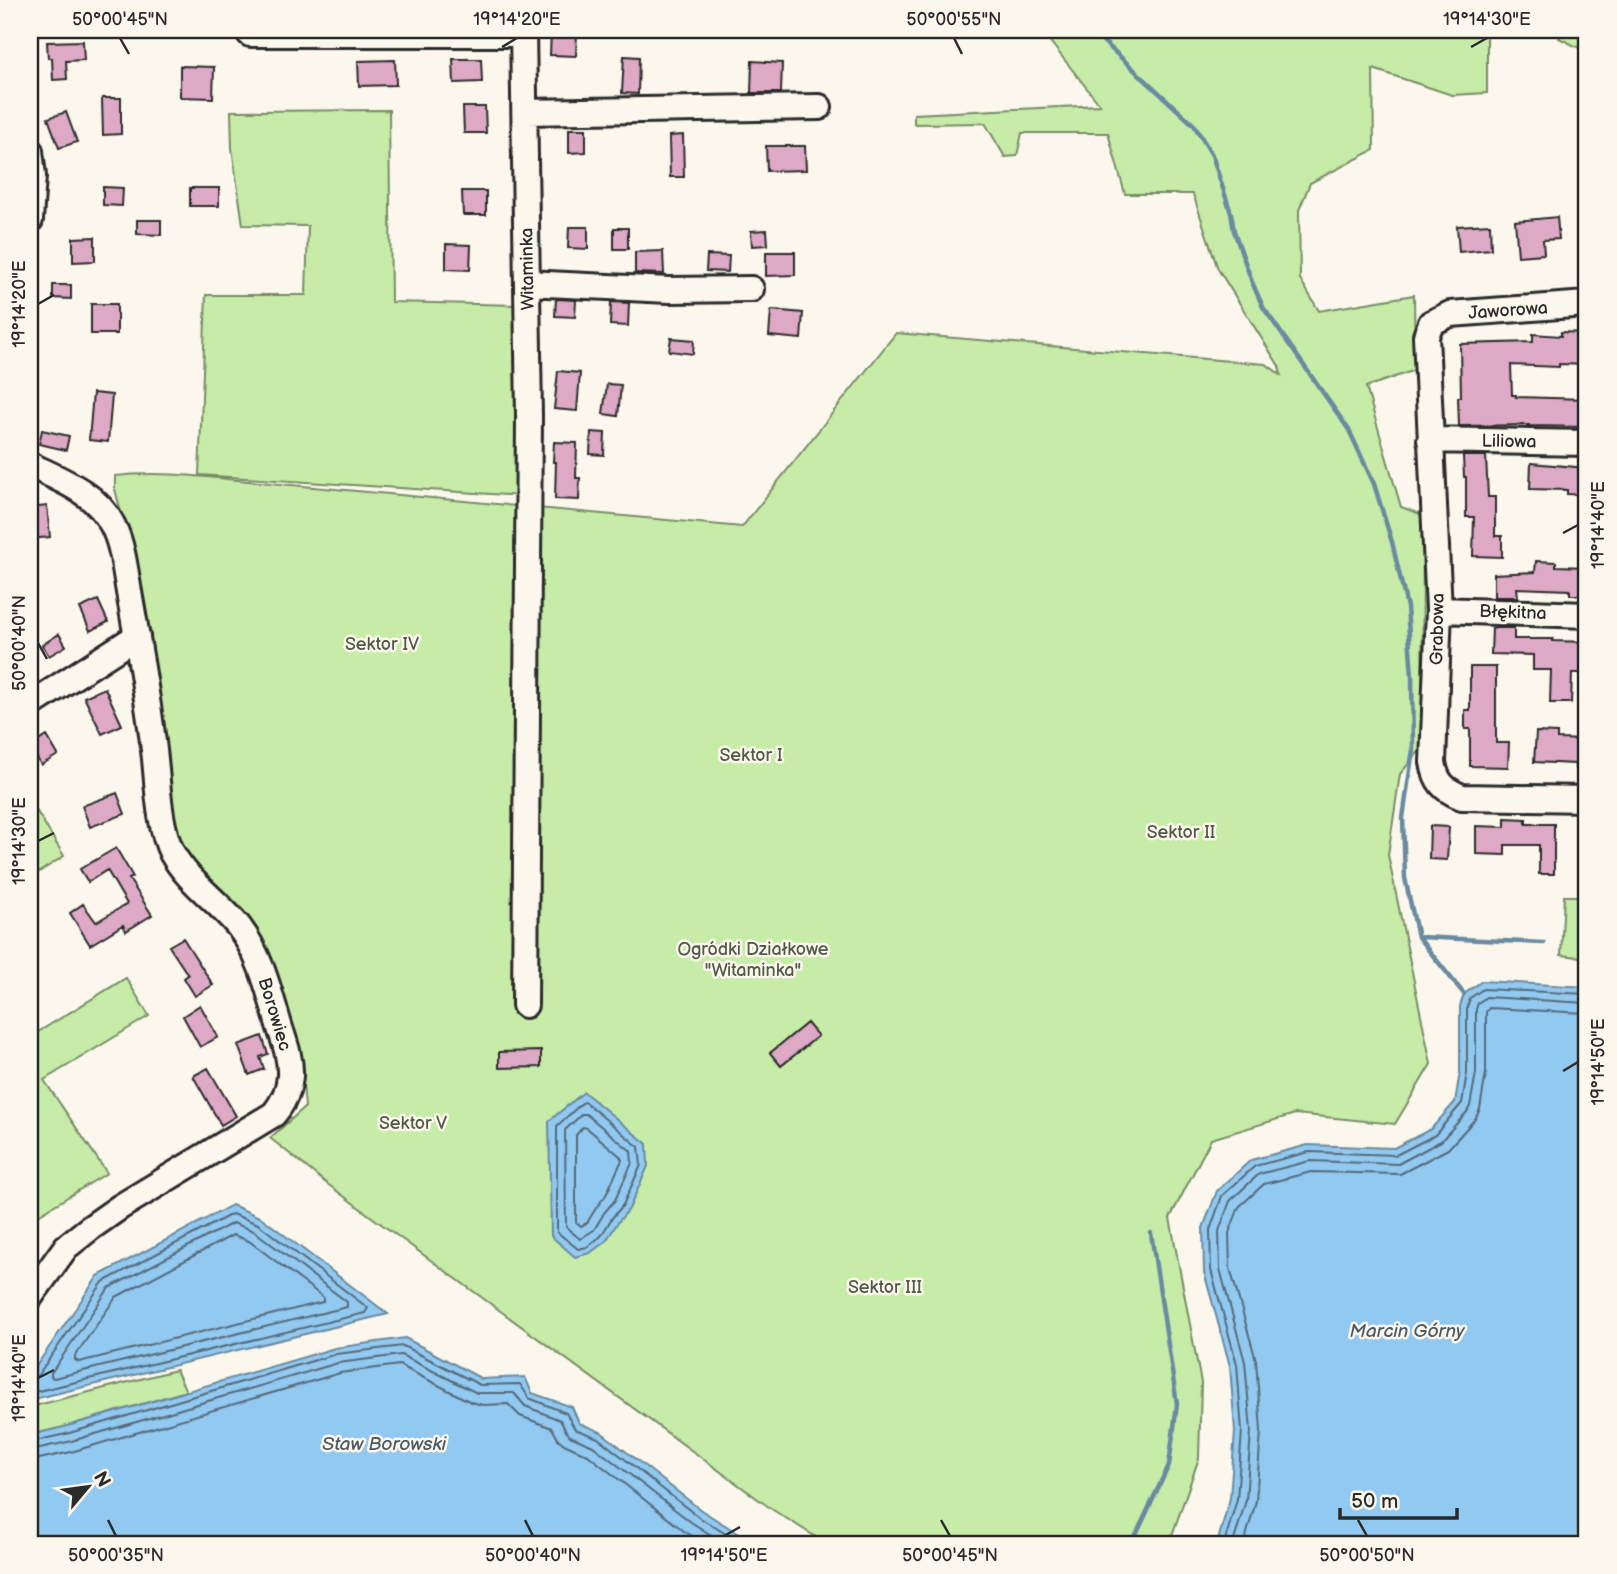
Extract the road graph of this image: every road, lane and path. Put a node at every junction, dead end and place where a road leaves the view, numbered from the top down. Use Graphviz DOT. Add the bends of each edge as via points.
graph roads {
  1 [pos="523,32"];
  2 [pos="250,34"];
  3 [pos="819,107"];
  4 [pos="525,113"];
  5 [pos="30,151"];
  6 [pos="30,220"];
  7 [pos="527,283"];
  8 [pos="751,289"];
  9 [pos="1587,304"];
  10 [pos="1431,323"];
  11 [pos="1430,440"];
  12 [pos="1587,443"];
  13 [pos="30,465"];
  14 [pos="1439,610"];
  15 [pos="1587,615"];
  16 [pos="137,636"];
  17 [pos="30,705"];
  18 [pos="1587,799"];
  19 [pos="525,1004"];
  20 [pos="30,1297"];
  1 -- 2 [label="street"];
  1 -- 4 [label="street, Witaminka"];
  3 -- 4 [label="street"];
  4 -- 7 [label="street, Witaminka"];
  5 -- 6 [label="street"];
  7 -- 8 [label="street"];
  7 -- 19 [label="street, Witaminka"];
  9 -- 10 [label="street, Jaworowa" via="1450,314"];
  10 -- 11 [label="street, Grabowa" via="1426,336"];
  11 -- 12 [label="street, Liliowa"];
  11 -- 14 [label="street, Grabowa"];
  13 -- 16 [label="street, Borowiec" via="86,494 108,516 120,542"];
  14 -- 15 [label="street, Błękitna"];
  14 -- 18 [label="street, Grabowa" via="1433,762 1441,784 1462,797"];
  16 -- 17 [label="street"];
  16 -- 20 [label="street, Borowiec" via="168,843 186,873 233,921 255,953 287,1052 289,1083 269,1118 120,1208 66,1247"];
}
